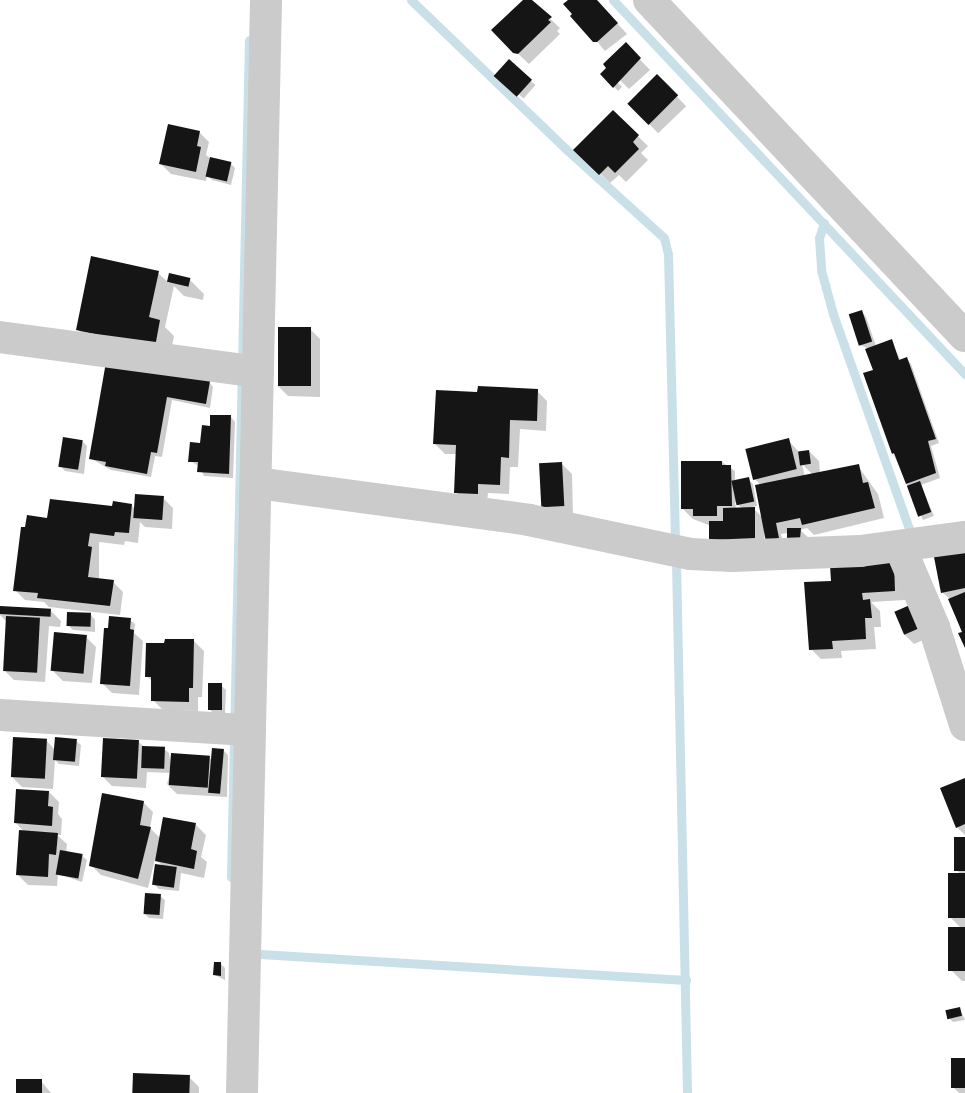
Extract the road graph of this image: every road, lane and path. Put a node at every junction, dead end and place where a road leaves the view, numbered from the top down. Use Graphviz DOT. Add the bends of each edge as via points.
graph roads {
  1 [pos="266,0"];
  2 [pos="649,0"];
  3 [pos="965,336"];
  4 [pos="0,337"];
  5 [pos="246,371"];
  6 [pos="257,483"];
  7 [pos="965,537"];
  8 [pos="900,547"];
  9 [pos="0,716"];
  10 [pos="965,725"];
  11 [pos="238,729"];
  12 [pos="242,1093"];
  1 -- 5 [label="street"];
  2 -- 3 [label="street"];
  4 -- 5 [label="street"];
  5 -- 6 [label="street"];
  6 -- 8 [label="street" via="529,520 690,554 775,555"];
  6 -- 11 [label="street"];
  7 -- 8 [label="street"];
  8 -- 10 [label="street" via="934,627"];
  9 -- 11 [label="street"];
  11 -- 12 [label="street"];
}
